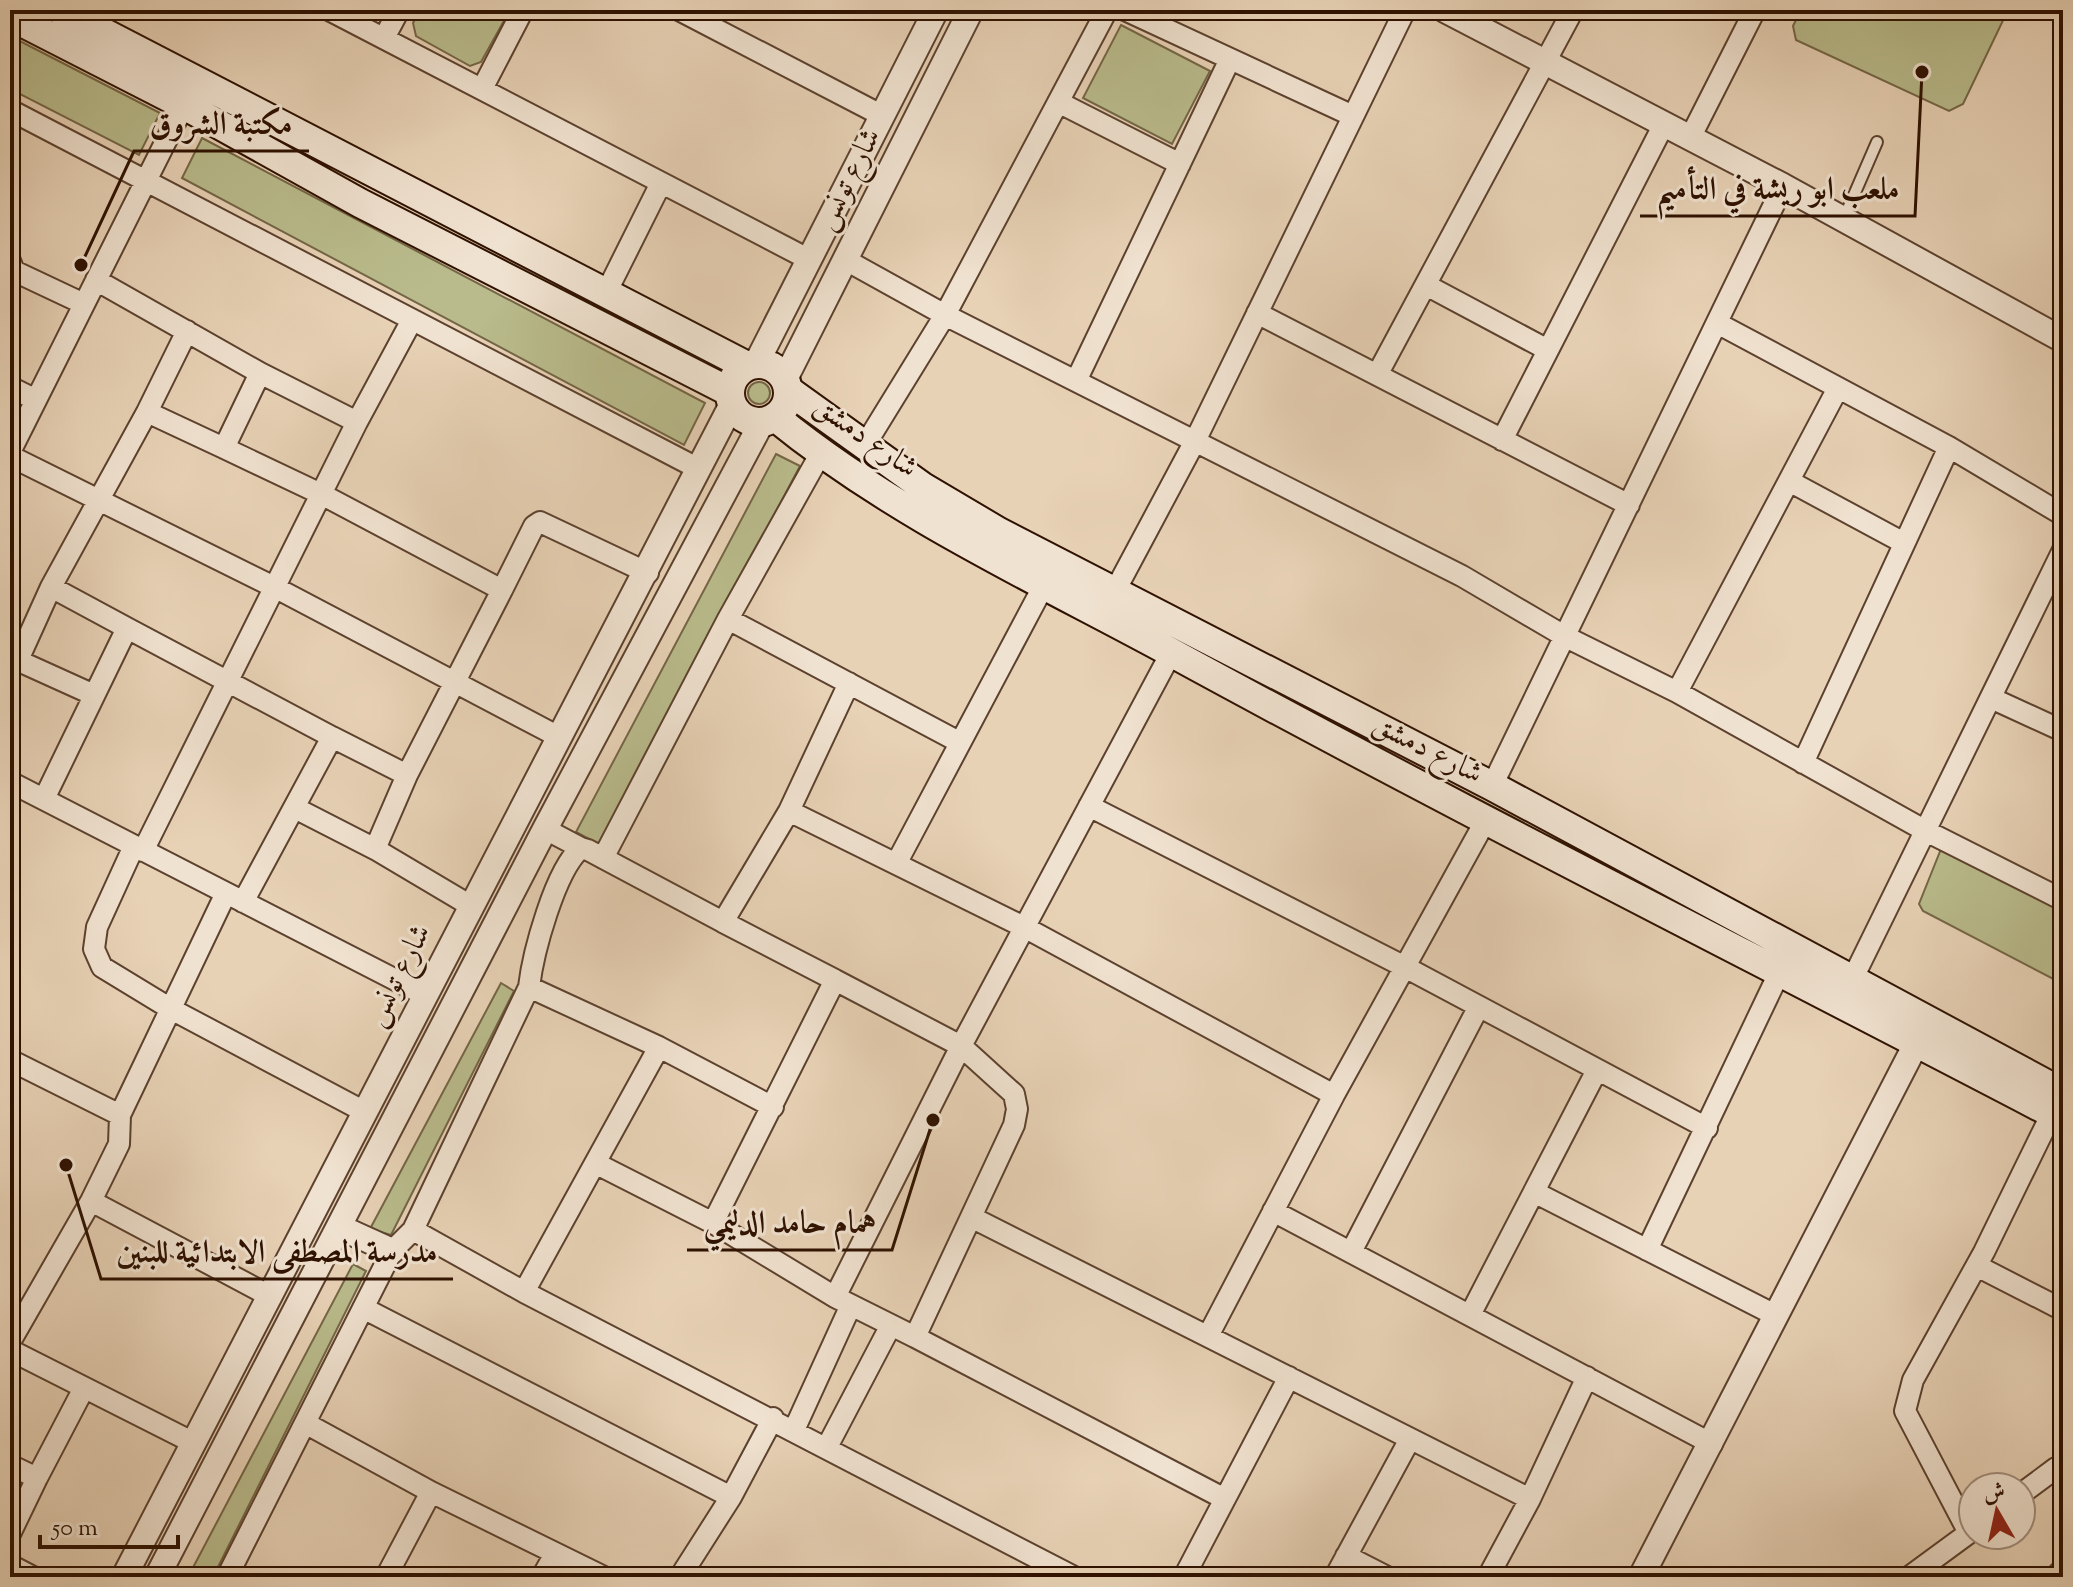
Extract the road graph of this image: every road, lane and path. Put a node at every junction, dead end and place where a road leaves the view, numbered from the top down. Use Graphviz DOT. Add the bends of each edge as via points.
graph roads {
  1 [pos="60,10"];
  2 [pos="329,10"];
  3 [pos="399,10"];
  4 [pos="523,10"];
  5 [pos="679,10"];
  6 [pos="936,10"];
  7 [pos="971,10"];
  8 [pos="1107,10"];
  9 [pos="1125,10"];
  10 [pos="1405,10"];
  11 [pos="1445,10"];
  12 [pos="1573,10"];
  13 [pos="1755,10"];
  14 [pos="10,16"];
  15 [pos="384,38"];
  16 [pos="1230,59"];
  17 [pos="1546,62"];
  18 [pos="482,89"];
  19 [pos="1058,102"];
  20 [pos="184,105"];
  21 [pos="10,110"];
  22 [pos="881,115"];
  23 [pos="1353,116"];
  24 [pos="1664,124"];
  25 [pos="1690,138"];
  26 [pos="1877,142"];
  27 [pos="1180,164"];
  28 [pos="374,176"];
  29 [pos="146,181"];
  30 [pos="661,183"];
  31 [pos="1783,186"];
  32 [pos="360,203"];
  33 [pos="1843,220"];
  34 [pos="844,259"];
  35 [pos="810,260"];
  36 [pos="10,261"];
  37 [pos="96,280"];
  38 [pos="1426,285"];
  39 [pos="605,295"];
  40 [pos="84,304"];
  41 [pos="1257,313"];
  42 [pos="945,315"];
  43 [pos="412,320"];
  44 [pos="1717,323"];
  45 [pos="187,331"];
  46 [pos="2063,340"];
  47 [pos="1548,350"];
  48 [pos="752,365"];
  49 [pos="260,373"];
  50 [pos="1377,375"];
  51 [pos="1076,381"];
  52 [pos="786,385"];
  53 [pos="10,387"];
  54 [pos="1838,388"];
  55 [pos="731,398"];
  56 [pos="36,400"];
  57 [pos="147,412"];
  58 [pos="768,419"];
  59 [pos="357,422"];
  60 [pos="1502,440"];
  61 [pos="1195,441"];
  62 [pos="865,445"];
  63 [pos="1949,447"];
  64 [pos="224,448"];
  65 [pos="822,451"];
  66 [pos="10,454"];
  67 [pos="699,469"];
  68 [pos="1789,481"];
  69 [pos="323,495"];
  70 [pos="98,500"];
  71 [pos="1629,505"];
  72 [pos="2063,515"];
  73 [pos="1904,543"];
  74 [pos="2063,550"];
  75 [pos="648,573"];
  76 [pos="1044,585"];
  77 [pos="51,587"];
  78 [pos="276,588"];
  79 [pos="1116,589"];
  80 [pos="502,590"];
  81 [pos="728,619"];
  82 [pos="127,628"];
  83 [pos="1566,637"];
  84 [pos="1171,653"];
  85 [pos="14,658"];
  86 [pos="455,682"];
  87 [pos="228,683"];
  88 [pos="849,683"];
  89 [pos="1677,692"];
  90 [pos="94,695"];
  91 [pos="1991,698"];
  92 [pos="2063,731"];
  93 [pos="332,737"];
  94 [pos="559,737"];
  95 [pos="959,742"];
  96 [pos="1803,763"];
  97 [pos="407,775"];
  98 [pos="10,782"];
  99 [pos="1492,786"];
  100 [pos="44,799"];
  101 [pos="1089,806"];
  102 [pos="295,808"];
  103 [pos="789,811"];
  104 [pos="1487,818"];
  105 [pos="545,829"];
  106 [pos="1924,830"];
  107 [pos="139,848"];
  108 [pos="581,848"];
  109 [pos="375,849"];
  110 [pos="603,858"];
  111 [pos="896,864"];
  112 [pos="235,898"];
  113 [pos="2063,900"];
  114 [pos="471,906"];
  115 [pos="723,922"];
  116 [pos="1024,927"];
  117 [pos="1405,967"];
  118 [pos="1780,971"];
  119 [pos="835,980"];
  120 [pos="1852,980"];
  121 [pos="529,987"];
  122 [pos="425,995"];
  123 [pos="1478,1008"];
  124 [pos="171,1009"];
  125 [pos="1917,1042"];
  126 [pos="961,1046"];
  127 [pos="659,1047"];
  128 [pos="10,1060"];
  129 [pos="1597,1070"];
  130 [pos="1334,1095"];
  131 [pos="773,1107"];
  132 [pos="2059,1108"];
  133 [pos="365,1112"];
  134 [pos="120,1115"];
  135 [pos="1707,1128"];
  136 [pos="597,1164"];
  137 [pos="1534,1192"];
  138 [pos="91,1201"];
  139 [pos="1273,1211"];
  140 [pos="971,1217"];
  141 [pos="713,1223"];
  142 [pos="339,1227"];
  143 [pos="413,1230"];
  144 [pos="1647,1250"];
  145 [pos="392,1251"];
  146 [pos="1351,1252"];
  147 [pos="1977,1266"];
  148 [pos="524,1292"];
  149 [pos="270,1296"];
  150 [pos="843,1301"];
  151 [pos="363,1308"];
  152 [pos="2063,1310"];
  153 [pos="1470,1315"];
  154 [pos="1777,1316"];
  155 [pos="891,1325"];
  156 [pos="1208,1336"];
  157 [pos="915,1337"];
  158 [pos="10,1342"];
  159 [pos="10,1350"];
  160 [pos="233,1367"];
  161 [pos="1289,1377"];
  162 [pos="1587,1377"];
  163 [pos="259,1381"];
  164 [pos="84,1388"];
  165 [pos="773,1418"];
  166 [pos="305,1423"];
  167 [pos="794,1430"];
  168 [pos="1410,1439"];
  169 [pos="194,1443"];
  170 [pos="1712,1444"];
  171 [pos="827,1447"];
  172 [pos="10,1465"];
  173 [pos="2063,1472"];
  174 [pos="37,1478"];
  175 [pos="2037,1482"];
  176 [pos="431,1492"];
  177 [pos="731,1497"];
  178 [pos="1225,1499"];
  179 [pos="1530,1499"];
  180 [pos="1957,1506"];
  181 [pos="10,1534"];
  182 [pos="1957,1541"];
  183 [pos="555,1554"];
  184 [pos="1346,1556"];
  185 [pos="10,1565"];
  186 [pos="2063,1569"];
  187 [pos="33,1577"];
  188 [pos="124,1577"];
  189 [pos="157,1577"];
  190 [pos="227,1577"];
  191 [pos="386,1577"];
  192 [pos="542,1577"];
  193 [pos="604,1577"];
  194 [pos="680,1577"];
  195 [pos="1074,1577"];
  196 [pos="1184,1577"];
  197 [pos="1335,1577"];
  198 [pos="1387,1577"];
  199 [pos="1488,1577"];
  200 [pos="1641,1577"];
  201 [pos="1909,1577"];
  202 [pos="2055,1577"];
  1 -- 28 [label="main road"];
  2 -- 15 [label="street"];
  3 -- 15 [label="street"];
  4 -- 18 [label="street"];
  5 -- 22 [label="street"];
  6 -- 22 [label="street, شارع تونس"];
  7 -- 34 [label="street, شارع تونس"];
  8 -- 19 [label="street"];
  9 -- 16 [label="street"];
  10 -- 23 [label="street"];
  11 -- 17 [label="street"];
  12 -- 17 [label="street"];
  13 -- 25 [label="street"];
  14 -- 20 [label="main road"];
  15 -- 18 [label="street"];
  16 -- 23 [label="street"];
  16 -- 27 [label="street"];
  17 -- 24 [label="street"];
  17 -- 38 [label="street"];
  18 -- 30 [label="street"];
  19 -- 27 [label="street"];
  19 -- 42 [label="street"];
  20 -- 29 [label="street"];
  20 -- 32 [label="main road"];
  21 -- 29 [label="street"];
  22 -- 35 [label="street, شارع تونس"];
  23 -- 41 [label="street"];
  24 -- 25 [label="street"];
  24 -- 47 [label="street"];
  25 -- 31 [label="street"];
  26 -- 33 [label="lane"];
  27 -- 51 [label="street"];
  28 -- 32 [label="main road"];
  28 -- 39 [label="main road"];
  29 -- 37 [label="street"];
  29 -- 43 [label="street"];
  30 -- 35 [label="street"];
  30 -- 39 [label="street"];
  31 -- 33 [label="street"];
  31 -- 44 [label="street"];
  32 -- 55 [label="main road"];
  33 -- 46 [label="street"];
  34 -- 42 [label="street"];
  34 -- 52 [label="street, شارع تونس"];
  35 -- 48 [label="street, شارع تونس"];
  36 -- 40 [label="street" via="14,271"];
  37 -- 40 [label="street"];
  37 -- 45 [label="street"];
  38 -- 47 [label="street"];
  38 -- 50 [label="street"];
  39 -- 48 [label="main road"];
  40 -- 56 [label="street"];
  41 -- 50 [label="street"];
  41 -- 61 [label="street"];
  42 -- 51 [label="street"];
  42 -- 62 [label="street"];
  43 -- 59 [label="street"];
  43 -- 67 [label="street"];
  44 -- 54 [label="street"];
  44 -- 71 [label="street"];
  45 -- 49 [label="street"];
  45 -- 57 [label="street"];
  47 -- 60 [label="street"];
  48 -- 52 [label="main road" via="773,367"];
  48 -- 55 [label="main road" via="735,377"];
  49 -- 59 [label="street"];
  49 -- 64 [label="street"];
  50 -- 60 [label="street"];
  51 -- 61 [label="street"];
  52 -- 58 [label="main road" via="785,405"];
  52 -- 62 [label="main road, شارع دمشق"];
  53 -- 56 [label="street"];
  54 -- 63 [label="street"];
  54 -- 68 [label="street"];
  55 -- 58 [label="main road" via="744,418"];
  55 -- 67 [label="street, شارع تونس"];
  56 -- 66 [label="street"];
  57 -- 64 [label="street"];
  57 -- 70 [label="street"];
  58 -- 65 [label="main road, شارع دمشق"];
  58 -- 105 [label="street, شارع تونس"];
  59 -- 69 [label="street"];
  60 -- 71 [label="street"];
  61 -- 79 [label="street"];
  61 -- 83 [label="street" via="1462,576"];
  62 -- 79 [label="main road, شارع دمشق" via="961,510"];
  63 -- 72 [label="street"];
  63 -- 73 [label="street"];
  64 -- 69 [label="street"];
  65 -- 76 [label="main road, شارع دمشق" via="936,527"];
  65 -- 81 [label="street"];
  66 -- 70 [label="street"];
  67 -- 75 [label="street, شارع تونس"];
  68 -- 73 [label="street"];
  68 -- 89 [label="street"];
  69 -- 78 [label="street"];
  69 -- 80 [label="street"];
  70 -- 77 [label="street"];
  70 -- 78 [label="street"];
  71 -- 83 [label="street"];
  73 -- 96 [label="street"];
  74 -- 91 [label="street"];
  75 -- 80 [label="street" via="540,522"];
  75 -- 94 [label="street, شارع تونس"];
  76 -- 84 [label="main road, شارع دمشق"];
  76 -- 95 [label="street"];
  77 -- 82 [label="street"];
  77 -- 85 [label="street"];
  78 -- 86 [label="street"];
  78 -- 87 [label="street"];
  79 -- 99 [label="main road, شارع دمشق"];
  80 -- 86 [label="street"];
  81 -- 88 [label="street"];
  81 -- 110 [label="street"];
  82 -- 87 [label="street"];
  82 -- 90 [label="street"];
  83 -- 89 [label="street"];
  83 -- 99 [label="street"];
  84 -- 101 [label="street"];
  84 -- 104 [label="main road, شارع دمشق"];
  85 -- 90 [label="street"];
  86 -- 94 [label="street"];
  86 -- 97 [label="street"];
  87 -- 93 [label="street"];
  87 -- 107 [label="street"];
  88 -- 95 [label="street"];
  88 -- 103 [label="street"];
  89 -- 96 [label="street"];
  90 -- 100 [label="street"];
  91 -- 92 [label="street"];
  91 -- 106 [label="street"];
  93 -- 97 [label="street"];
  93 -- 102 [label="street"];
  94 -- 114 [label="street, شارع تونس"];
  95 -- 111 [label="street"];
  96 -- 106 [label="street"];
  97 -- 109 [label="street"];
  98 -- 100 [label="street"];
  99 -- 120 [label="main road, شارع دمشق"];
  100 -- 107 [label="street"];
  101 -- 116 [label="street"];
  101 -- 117 [label="street"];
  102 -- 109 [label="street"];
  102 -- 112 [label="street"];
  103 -- 111 [label="street"];
  103 -- 115 [label="street"];
  104 -- 117 [label="street"];
  104 -- 118 [label="main road, شارع دمشق"];
  105 -- 108 [label="street"];
  105 -- 142 [label="street, شارع تونس"];
  106 -- 113 [label="street"];
  106 -- 120 [label="street"];
  107 -- 112 [label="street"];
  107 -- 124 [label="street" via="97,927 94,949 102,967"];
  108 -- 110 [label="street"];
  108 -- 121 [label="street" via="566,868 535,945"];
  109 -- 114 [label="street"];
  110 -- 115 [label="street"];
  111 -- 116 [label="street"];
  112 -- 122 [label="street"];
  112 -- 124 [label="street"];
  114 -- 122 [label="street, شارع تونس"];
  115 -- 119 [label="street"];
  116 -- 126 [label="street"];
  116 -- 130 [label="street"];
  117 -- 123 [label="street"];
  117 -- 130 [label="street"];
  118 -- 125 [label="main road, شارع دمشق"];
  118 -- 135 [label="street"];
  119 -- 126 [label="street"];
  119 -- 131 [label="street"];
  120 -- 132 [label="main road, شارع دمشق"];
  121 -- 127 [label="street"];
  121 -- 143 [label="street"];
  122 -- 133 [label="street, شارع تونس"];
  123 -- 129 [label="street"];
  123 -- 146 [label="street"];
  124 -- 133 [label="street"];
  124 -- 134 [label="street"];
  125 -- 132 [label="main road, شارع دمشق"];
  125 -- 154 [label="street"];
  126 -- 140 [label="street" via="1014,1094 1017,1109"];
  126 -- 150 [label="street"];
  127 -- 131 [label="street"];
  127 -- 136 [label="street"];
  128 -- 134 [label="street"];
  129 -- 135 [label="street"];
  129 -- 137 [label="street"];
  130 -- 139 [label="street"];
  131 -- 141 [label="street"];
  132 -- 147 [label="street"];
  133 -- 149 [label="street, شارع تونس"];
  134 -- 138 [label="street" via="119,1144"];
  135 -- 144 [label="street"];
  136 -- 141 [label="street"];
  136 -- 148 [label="street"];
  137 -- 144 [label="street"];
  137 -- 153 [label="street"];
  138 -- 149 [label="street"];
  138 -- 158 [label="street"];
  139 -- 146 [label="street"];
  139 -- 156 [label="street"];
  140 -- 156 [label="street"];
  140 -- 157 [label="street"];
  141 -- 150 [label="street"];
  142 -- 145 [label="street"];
  142 -- 163 [label="street, شارع تونس"];
  143 -- 145 [label="street"];
  143 -- 148 [label="street"];
  144 -- 154 [label="street"];
  145 -- 151 [label="street"];
  146 -- 153 [label="street"];
  147 -- 152 [label="street"];
  147 -- 180 [label="street" via="1913,1380 1905,1411"];
  148 -- 165 [label="street"];
  149 -- 160 [label="street, شارع تونس"];
  150 -- 155 [label="street"];
  150 -- 167 [label="street"];
  151 -- 166 [label="street"];
  151 -- 177 [label="street"];
  153 -- 162 [label="street"];
  154 -- 170 [label="street"];
  155 -- 157 [label="street"];
  155 -- 171 [label="street"];
  156 -- 161 [label="street"];
  157 -- 178 [label="street"];
  159 -- 164 [label="street"];
  160 -- 163 [label="street"];
  160 -- 169 [label="street, شارع تونس"];
  161 -- 168 [label="street"];
  161 -- 178 [label="street"];
  162 -- 170 [label="street"];
  162 -- 179 [label="street"];
  163 -- 189 [label="street, شارع تونس"];
  164 -- 169 [label="street"];
  164 -- 174 [label="street"];
  165 -- 167 [label="street"];
  165 -- 177 [label="street"];
  166 -- 176 [label="street"];
  166 -- 190 [label="street"];
  167 -- 171 [label="street"];
  168 -- 179 [label="street"];
  168 -- 184 [label="street"];
  169 -- 188 [label="street, شارع تونس"];
  170 -- 200 [label="street"];
  171 -- 195 [label="street"];
  172 -- 174 [label="street"];
  173 -- 175 [label="street" via="2056,1468"];
  174 -- 181 [label="street"];
  176 -- 183 [label="street"];
  176 -- 191 [label="street"];
  177 -- 194 [label="street"];
  178 -- 196 [label="street"];
  179 -- 199 [label="street"];
  182 -- 201 [label="street"];
  183 -- 192 [label="street"];
  183 -- 193 [label="street"];
  184 -- 197 [label="street"];
  184 -- 198 [label="street"];
  185 -- 187 [label="street"];
  186 -- 202 [label="street"];
}
